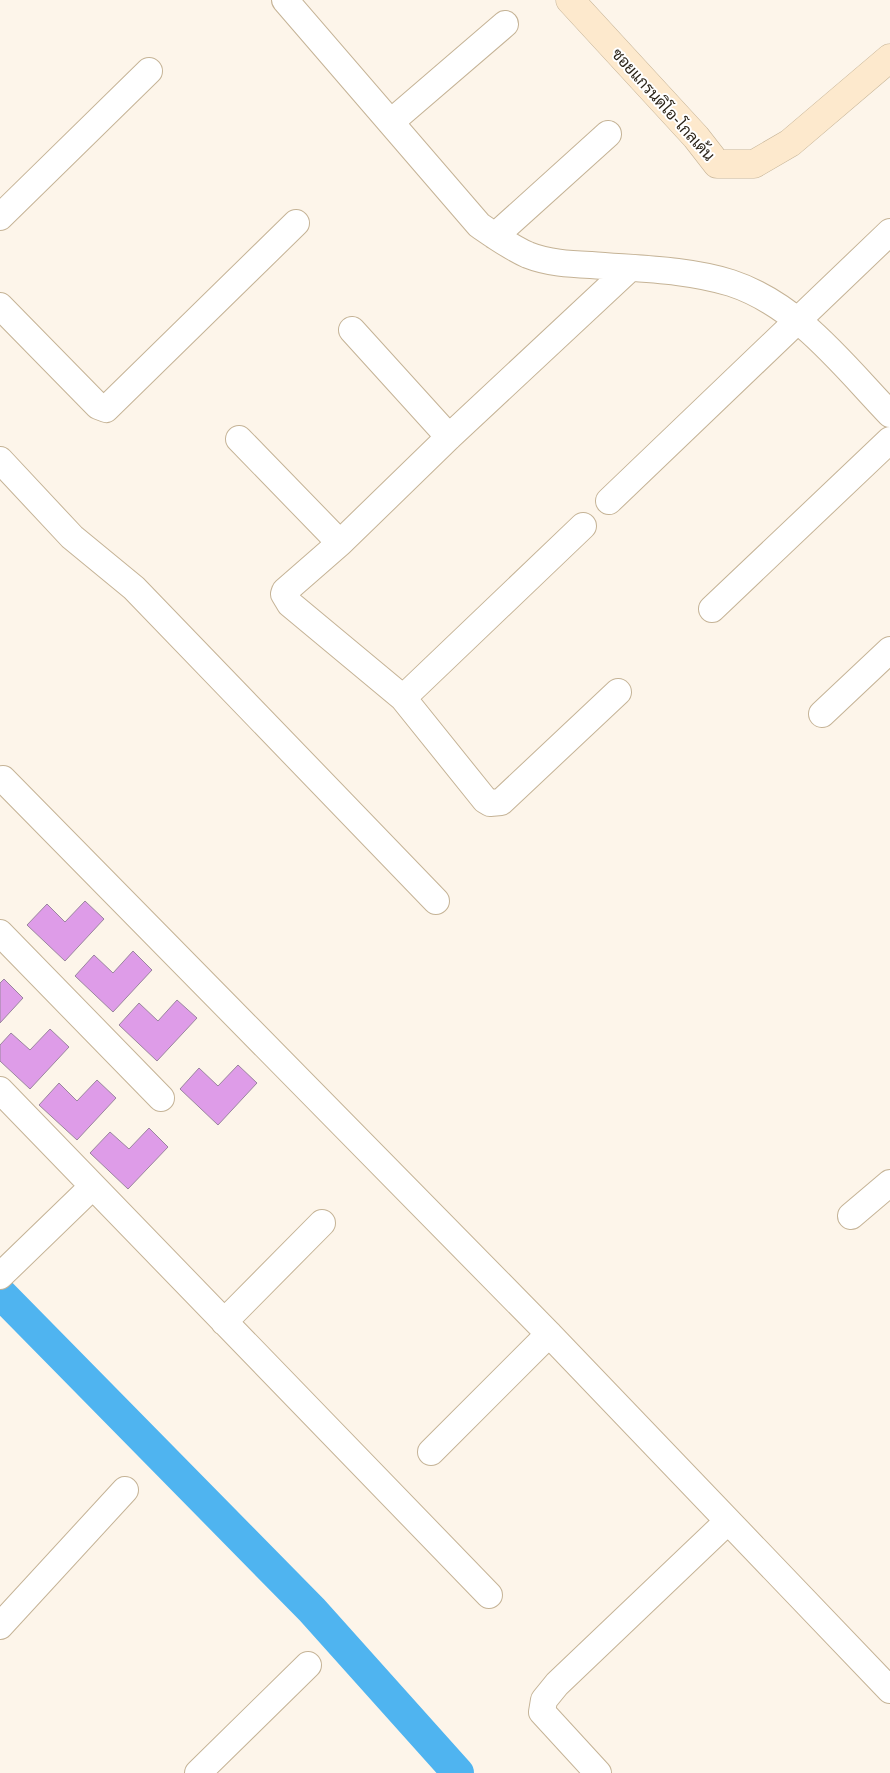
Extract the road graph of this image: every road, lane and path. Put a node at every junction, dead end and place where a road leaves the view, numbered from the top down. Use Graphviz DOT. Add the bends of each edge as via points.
graph roads {
  1 [pos="570,0"];
  2 [pos="294,3"];
  3 [pos="505,24"];
  4 [pos="890,58"];
  5 [pos="149,71"];
  6 [pos="391,122"];
  7 [pos="608,134"];
  8 [pos="0,217"];
  9 [pos="296,223"];
  10 [pos="890,232"];
  11 [pos="495,236"];
  12 [pos="629,268"];
  13 [pos="0,306"];
  14 [pos="799,320"];
  15 [pos="352,330"];
  16 [pos="890,414"];
  17 [pos="449,437"];
  18 [pos="239,438"];
  19 [pos="890,440"];
  20 [pos="0,460"];
  21 [pos="609,501"];
  22 [pos="584,526"];
  23 [pos="340,543"];
  24 [pos="712,609"];
  25 [pos="890,650"];
  26 [pos="618,692"];
  27 [pos="403,698"];
  28 [pos="822,714"];
  29 [pos="1,774"];
  30 [pos="436,901"];
  31 [pos="0,933"];
  32 [pos="0,1090"];
  33 [pos="160,1098"];
  34 [pos="890,1183"];
  35 [pos="93,1186"];
  36 [pos="851,1216"];
  37 [pos="322,1223"];
  38 [pos="4,1272"];
  39 [pos="224,1322"];
  40 [pos="550,1334"];
  41 [pos="431,1452"];
  42 [pos="125,1490"];
  43 [pos="728,1521"];
  44 [pos="489,1595"];
  45 [pos="0,1626"];
  46 [pos="308,1666"];
  47 [pos="890,1690"];
  48 [pos="198,1773"];
  49 [pos="598,1773"];
  1 -- 4 [label="street, ซอยแกรนดิโอ-โกลเด้น" via="717,164 754,164 790,143"];
  2 -- 6 [label="street"];
  3 -- 6 [label="street"];
  5 -- 8 [label="street"];
  6 -- 11 [label="street" via="479,225"];
  7 -- 11 [label="street"];
  9 -- 13 [label="street" via="106,409 98,406"];
  10 -- 14 [label="street"];
  11 -- 12 [label="street" via="529,255 559,263"];
  12 -- 14 [label="street" via="698,275 732,284 768,300"];
  12 -- 17 [label="street"];
  14 -- 16 [label="street"];
  14 -- 21 [label="street"];
  15 -- 17 [label="street"];
  17 -- 23 [label="street"];
  18 -- 23 [label="street"];
  19 -- 24 [label="street"];
  20 -- 30 [label="street" via="72,537 134,588"];
  22 -- 27 [label="street"];
  23 -- 27 [label="street" via="285,591 285,597"];
  25 -- 28 [label="street"];
  26 -- 27 [label="street" via="501,802 496,803 485,800"];
  29 -- 40 [label="street"];
  31 -- 33 [label="street"];
  32 -- 35 [label="street"];
  34 -- 36 [label="street"];
  35 -- 38 [label="street"];
  35 -- 39 [label="street"];
  37 -- 39 [label="street"];
  39 -- 44 [label="street"];
  40 -- 41 [label="street"];
  40 -- 43 [label="street"];
  42 -- 45 [label="street"];
  43 -- 47 [label="street"];
  43 -- 49 [label="street" via="544,1700 542,1712"];
  46 -- 48 [label="street"];
}
